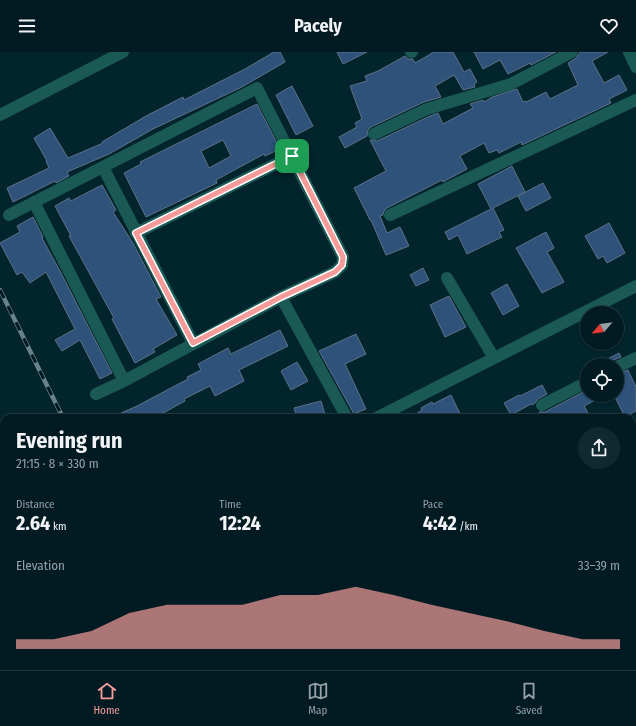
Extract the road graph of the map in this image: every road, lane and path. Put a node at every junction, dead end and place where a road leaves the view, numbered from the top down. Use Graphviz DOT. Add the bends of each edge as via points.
graph roads {
  1 [pos="123,52"];
  2 [pos="572,52"];
  3 [pos="629,52"];
  4 [pos="636,67"];
  5 [pos="636,100"];
  6 [pos="0,115"];
  7 [pos="374,134"];
  8 [pos="292,156"];
  9 [pos="103,167"];
  10 [pos="34,202"];
  11 [pos="9,215"];
  12 [pos="390,215"];
  13 [pos="136,233"];
  14 [pos="447,278"];
  15 [pos="636,286"];
  16 [pos="281,297"];
  17 [pos="193,343"];
  18 [pos="494,358"];
  19 [pos="636,358"];
  20 [pos="624,364"];
  21 [pos="124,381"];
  22 [pos="580,385"];
  23 [pos="96,394"];
  24 [pos="542,404"];
  25 [pos="345,414"];
  26 [pos="384,414"];
  1 -- 6 [label="street"];
  2 -- 7 [label="street" via="511,84 428,109"];
  3 -- 4 [label="street"];
  5 -- 12 [label="street"];
  8 -- 9 [label="street" via="257,88"];
  8 -- 13 [label="street"];
  8 -- 16 [label="street" via="343,261 335,272"];
  9 -- 10 [label="street"];
  9 -- 13 [label="street"];
  10 -- 11 [label="street"];
  10 -- 21 [label="street"];
  13 -- 17 [label="street"];
  14 -- 18 [label="street"];
  15 -- 18 [label="street"];
  16 -- 17 [label="street"];
  16 -- 25 [label="street"];
  17 -- 21 [label="street"];
  18 -- 26 [label="street"];
  19 -- 20 [label="street"];
  21 -- 23 [label="street"];
  22 -- 24 [label="street"];
}
